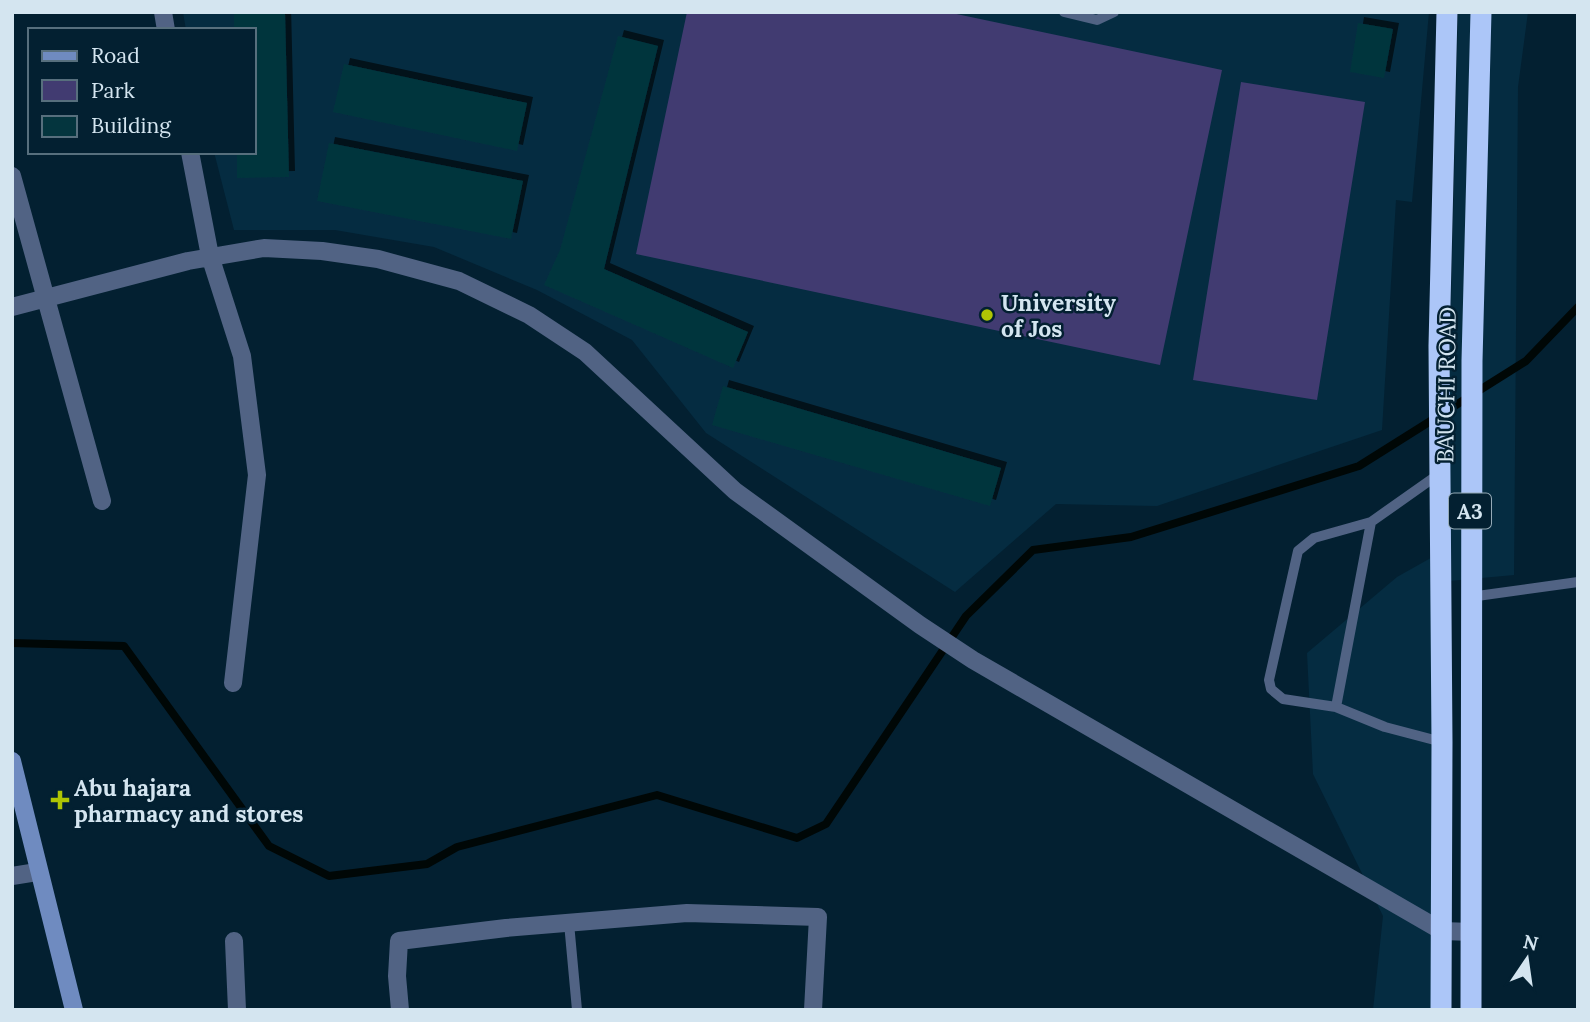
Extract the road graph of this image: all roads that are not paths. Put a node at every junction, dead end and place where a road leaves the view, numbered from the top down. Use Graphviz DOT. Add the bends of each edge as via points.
graph roads {
  1 [pos="1064,12"];
  2 [pos="1114,12"];
  3 [pos="1447,12"];
  4 [pos="1481,12"];
  5 [pos="190,154"];
  6 [pos="12,176"];
  7 [pos="210,256"];
  8 [pos="46,298"];
  9 [pos="12,307"];
  10 [pos="1439,474"];
  11 [pos="102,501"];
  12 [pos="1371,522"];
  13 [pos="1578,582"];
  14 [pos="1470,597"];
  15 [pos="233,683"];
  16 [pos="1336,707"];
  17 [pos="1442,742"];
  18 [pos="12,761"];
  19 [pos="37,872"];
  20 [pos="12,876"];
  21 [pos="569,923"];
  22 [pos="1442,931"];
  23 [pos="1472,932"];
  24 [pos="234,941"];
  25 [pos="74,1010"];
  26 [pos="237,1010"];
  27 [pos="400,1010"];
  28 [pos="577,1010"];
  29 [pos="813,1010"];
  30 [pos="1441,1010"];
  31 [pos="1471,1010"];
  1 -- 2 [label="lane" via="1097,20"];
  3 -- 10 [label="highway, BAUCHI ROAD / A3"];
  4 -- 14 [label="highway, BAUCHI ROAD / A3"];
  5 -- 7 [label="street"];
  6 -- 8 [label="street"];
  7 -- 8 [label="street"];
  7 -- 15 [label="street" via="242,356 257,475"];
  7 -- 22 [label="street" via="264,248 378,259 459,281 529,315 585,352 735,491 920,625"];
  8 -- 9 [label="street"];
  8 -- 11 [label="street"];
  10 -- 12 [label="lane"];
  10 -- 17 [label="highway, BAUCHI ROAD / A3"];
  12 -- 16 [label="lane"];
  12 -- 16 [label="lane" via="1314,538 1298,551 1269,680 1271,689 1283,699"];
  13 -- 14 [label="lane"];
  14 -- 23 [label="highway, BAUCHI ROAD / A3"];
  16 -- 17 [label="lane" via="1385,727"];
  17 -- 22 [label="highway, BAUCHI ROAD / A3"];
  18 -- 19 [label="street"];
  19 -- 20 [label="street"];
  19 -- 25 [label="street"];
  21 -- 27 [label="street" via="399,941"];
  21 -- 28 [label="lane"];
  21 -- 29 [label="street" via="687,913 818,917"];
  22 -- 23 [label="street"];
  22 -- 30 [label="highway, BAUCHI ROAD / A3"];
  23 -- 31 [label="highway, BAUCHI ROAD / A3"];
  24 -- 26 [label="street"];
}
